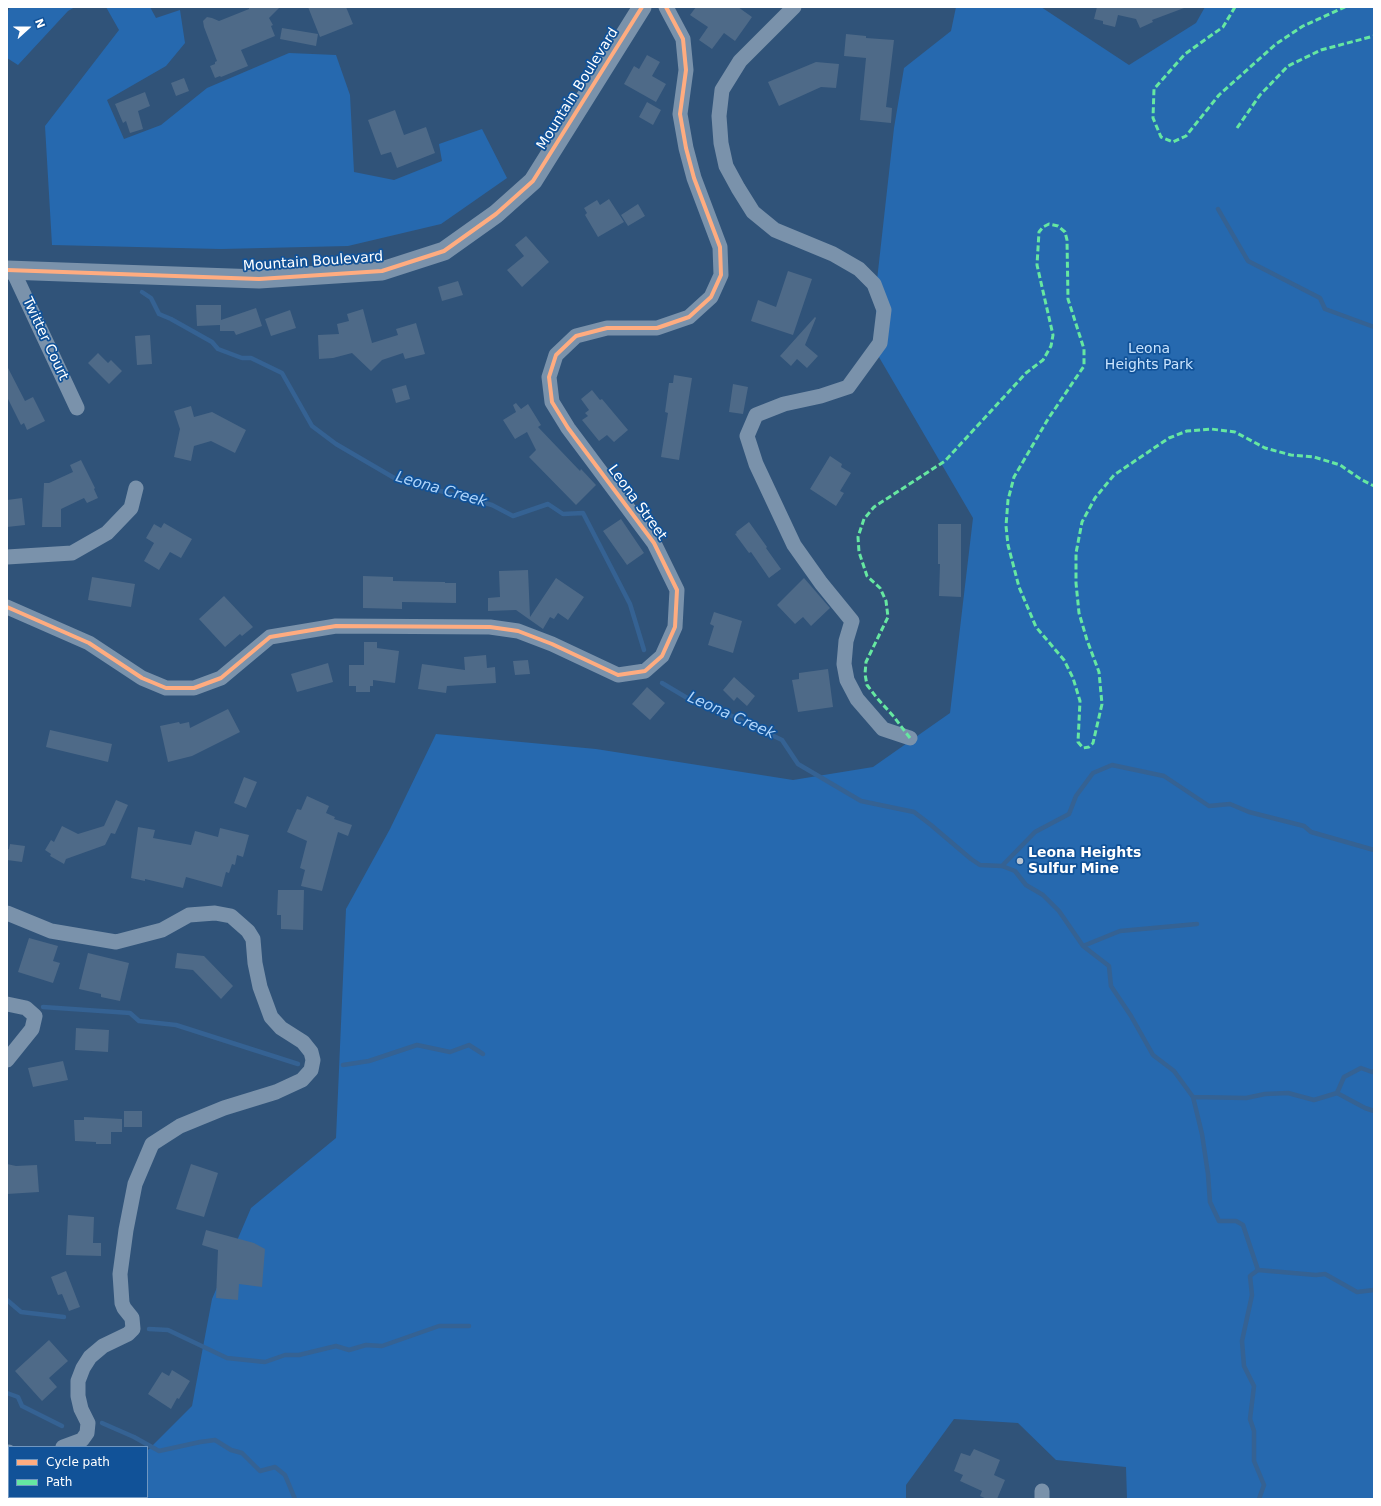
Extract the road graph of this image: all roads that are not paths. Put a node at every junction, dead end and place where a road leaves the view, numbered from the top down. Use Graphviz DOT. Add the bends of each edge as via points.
graph roads {
  1 [pos="642,7"];
  2 [pos="666,7"];
  3 [pos="794,7"];
  4 [pos="10,270"];
  5 [pos="77,408"];
  6 [pos="136,488"];
  7 [pos="7,557"];
  8 [pos="7,607"];
  9 [pos="910,738"];
  10 [pos="7,913"];
  11 [pos="7,1004"];
  12 [pos="7,1060"];
  13 [pos="65,1446"];
  1 -- 4 [label="street, Mountain Boulevard" via="533,180 496,214 444,251 382,271 259,279"];
  2 -- 8 [label="street, Leona Street" via="683,39 686,70 681,121 694,178 720,247 721,275 711,297 689,317 657,328 607,328 576,336 556,356 549,377 552,402 568,428 654,543 677,590 675,627 662,656 645,671 618,675 518,631 490,627 336,626 270,637 221,678 194,688 166,688 142,678 89,643"];
  3 -- 9 [label="street" via="740,61 722,90 718,116 726,166 753,212 775,230 834,254 860,269 874,284 884,310 880,343 848,387 784,404 756,415 747,436 756,464 794,545 852,621 846,641 844,664 847,680 857,700 883,728"];
  4 -- 5 [label="street, Twitter Court"];
  6 -- 7 [label="street" via="131,508 107,532 72,553"];
  10 -- 13 [label="street" via="51,931 116,942 162,930 189,915 215,913 231,916 253,939 260,987 271,1016 281,1028 303,1042 311,1052 313,1060 311,1070 302,1080 276,1092 224,1108 180,1126 152,1144 135,1184 120,1274 122,1303 132,1318 133,1329 103,1346 90,1357 83,1368 78,1381 78,1396 88,1423 87,1433 82,1440"];
  11 -- 12 [label="street" via="26,1008 35,1016 32,1029"];
}
